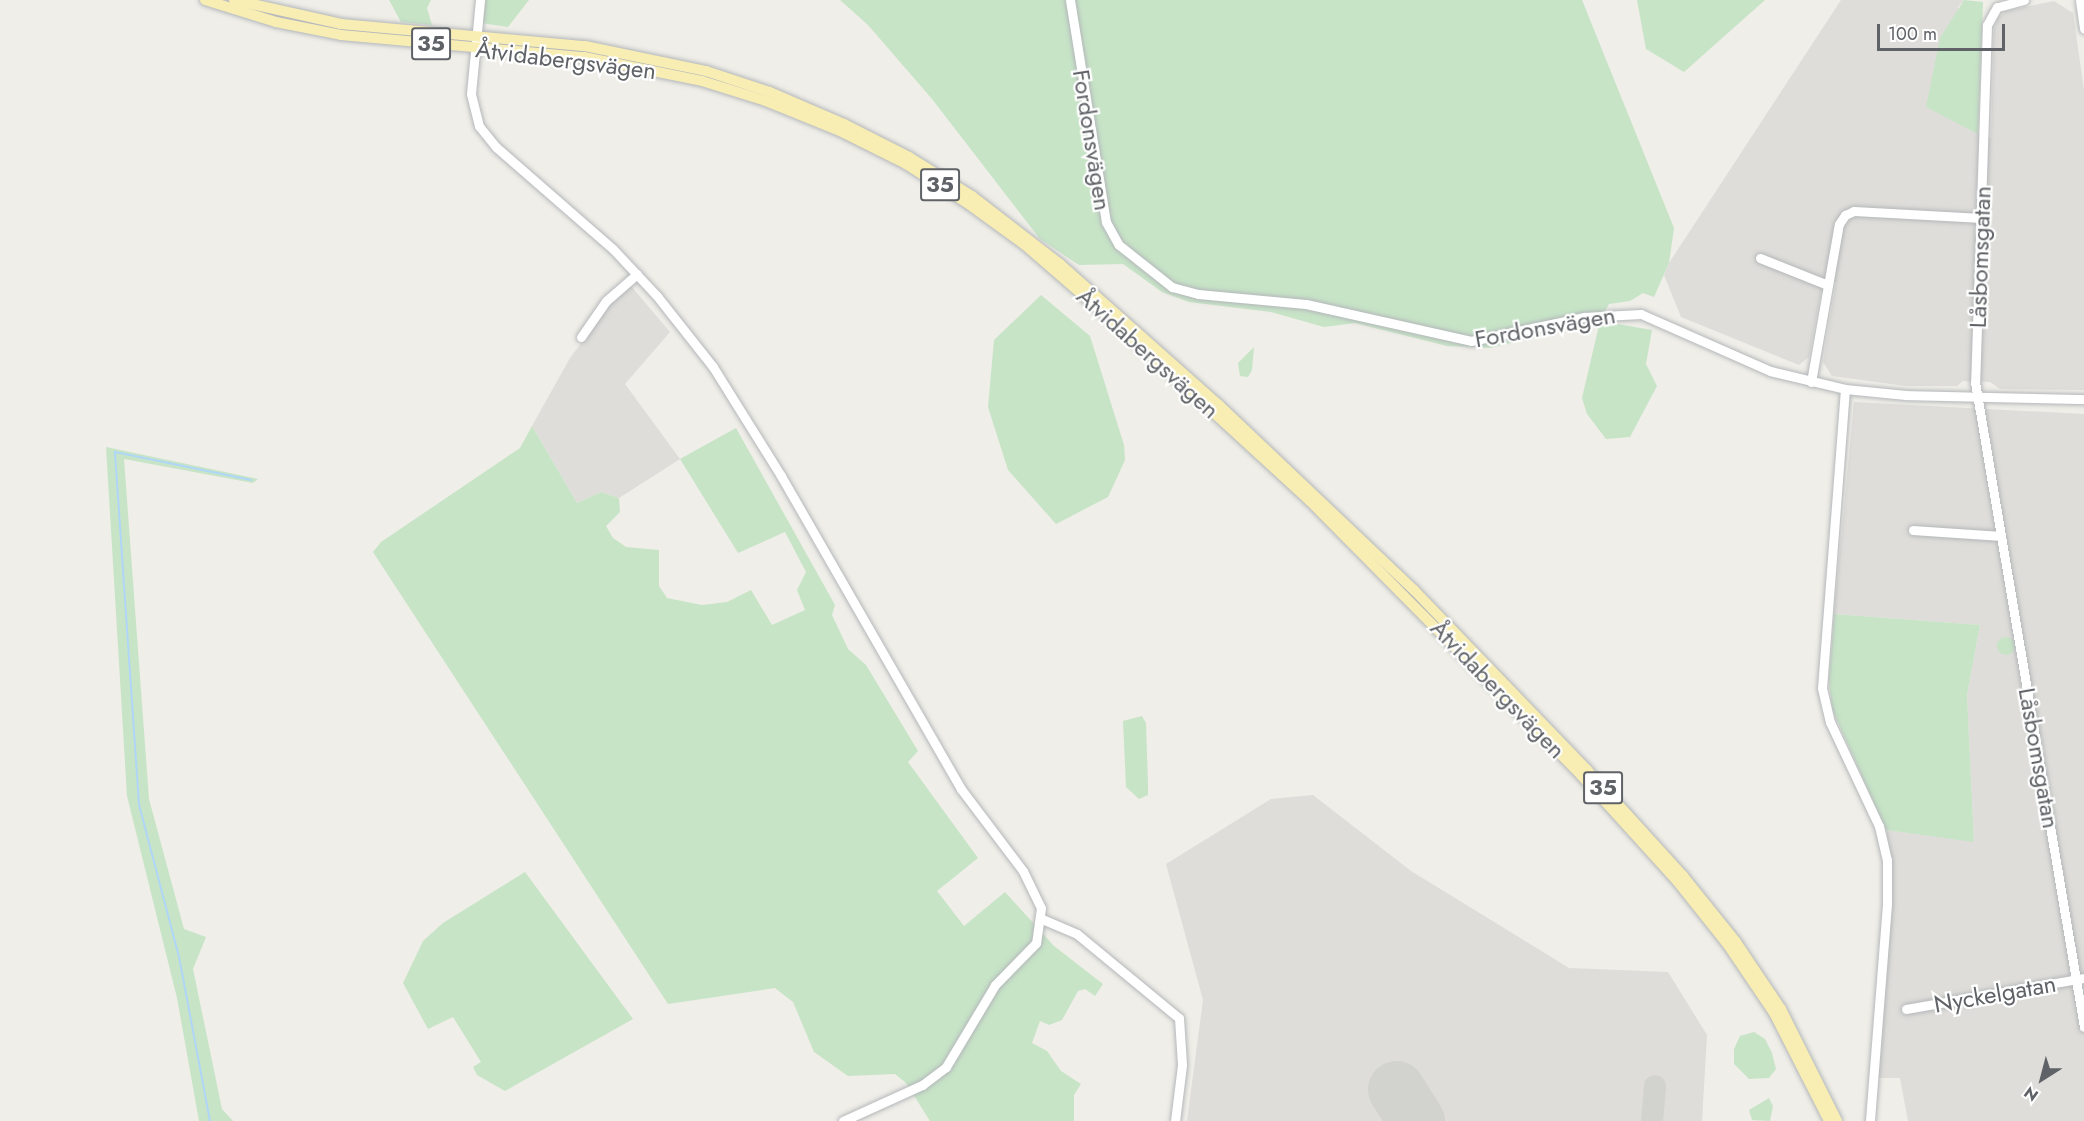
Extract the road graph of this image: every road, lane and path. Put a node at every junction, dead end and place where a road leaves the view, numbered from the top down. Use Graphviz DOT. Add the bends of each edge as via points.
graph roads {
  1 [pos="205,0"];
  2 [pos="234,0"];
  3 [pos="480,0"];
  4 [pos="1070,0"];
  5 [pos="2024,0"];
  6 [pos="2080,0"];
  7 [pos="2084,29"];
  8 [pos="477,43"];
  9 [pos="1982,218"];
  10 [pos="1760,258"];
  11 [pos="637,274"];
  12 [pos="1828,285"];
  13 [pos="581,337"];
  14 [pos="1811,382"];
  15 [pos="1845,389"];
  16 [pos="1978,398"];
  17 [pos="2084,399"];
  18 [pos="1913,530"];
  19 [pos="2001,536"];
  20 [pos="1042,919"];
  21 [pos="2080,979"];
  22 [pos="1906,1009"];
  23 [pos="2084,1027"];
  24 [pos="843,1121"];
  25 [pos="1175,1121"];
  26 [pos="1828,1121"];
  27 [pos="1837,1121"];
  28 [pos="1870,1121"];
  1 -- 8 [label="main road, Åtvidabergsvägen / 35" via="276,22 332,33"];
  2 -- 8 [label="main road, Åtvidabergsvägen / 35" via="341,24"];
  3 -- 8 [label="street"];
  4 -- 14 [label="street, Fordonsvägen" via="1106,222 1119,245 1172,287 1198,294 1306,304 1470,342 1584,317 1641,314 1735,358"];
  5 -- 9 [label="street, Låsbomsgatan" via="1997,7 1987,25"];
  6 -- 7 [label="street"];
  8 -- 11 [label="street" via="472,105 486,137 581,219"];
  8 -- 26 [label="main road, Åtvidabergsvägen / 35" via="637,66 766,101 840,131 906,164 1025,245 1310,501 1581,775 1677,881 1728,945 1774,1014"];
  8 -- 27 [label="main road, Åtvidabergsvägen / 35" via="640,55 770,92 909,157 972,195 1030,239 1308,488 1414,590 1587,770 1683,876 1736,942 1786,1019"];
  9 -- 12 [label="street" via="1849,212 1839,224"];
  9 -- 16 [label="street, Låsbomsgatan" via="1975,382"];
  10 -- 12 [label="street"];
  11 -- 13 [label="street" via="606,301"];
  11 -- 20 [label="street" via="695,343 732,395 961,789 1030,883"];
  12 -- 14 [label="street"];
  14 -- 15 [label="street, Fordonsvägen"];
  15 -- 16 [label="street, Fordonsvägen"];
  15 -- 28 [label="street" via="1822,688 1830,722 1879,826 1887,860"];
  16 -- 17 [label="street, Fordonsvägen"];
  16 -- 19 [label="street, Låsbomsgatan"];
  18 -- 19 [label="street"];
  19 -- 21 [label="street, Låsbomsgatan"];
  20 -- 24 [label="street" via="1036,943 995,985 946,1068 922,1085"];
  20 -- 25 [label="street" via="1077,934 1179,1018 1182,1065"];
  21 -- 22 [label="street, Nyckelgatan"];
  21 -- 23 [label="street, Låsbomsgatan"];
}
